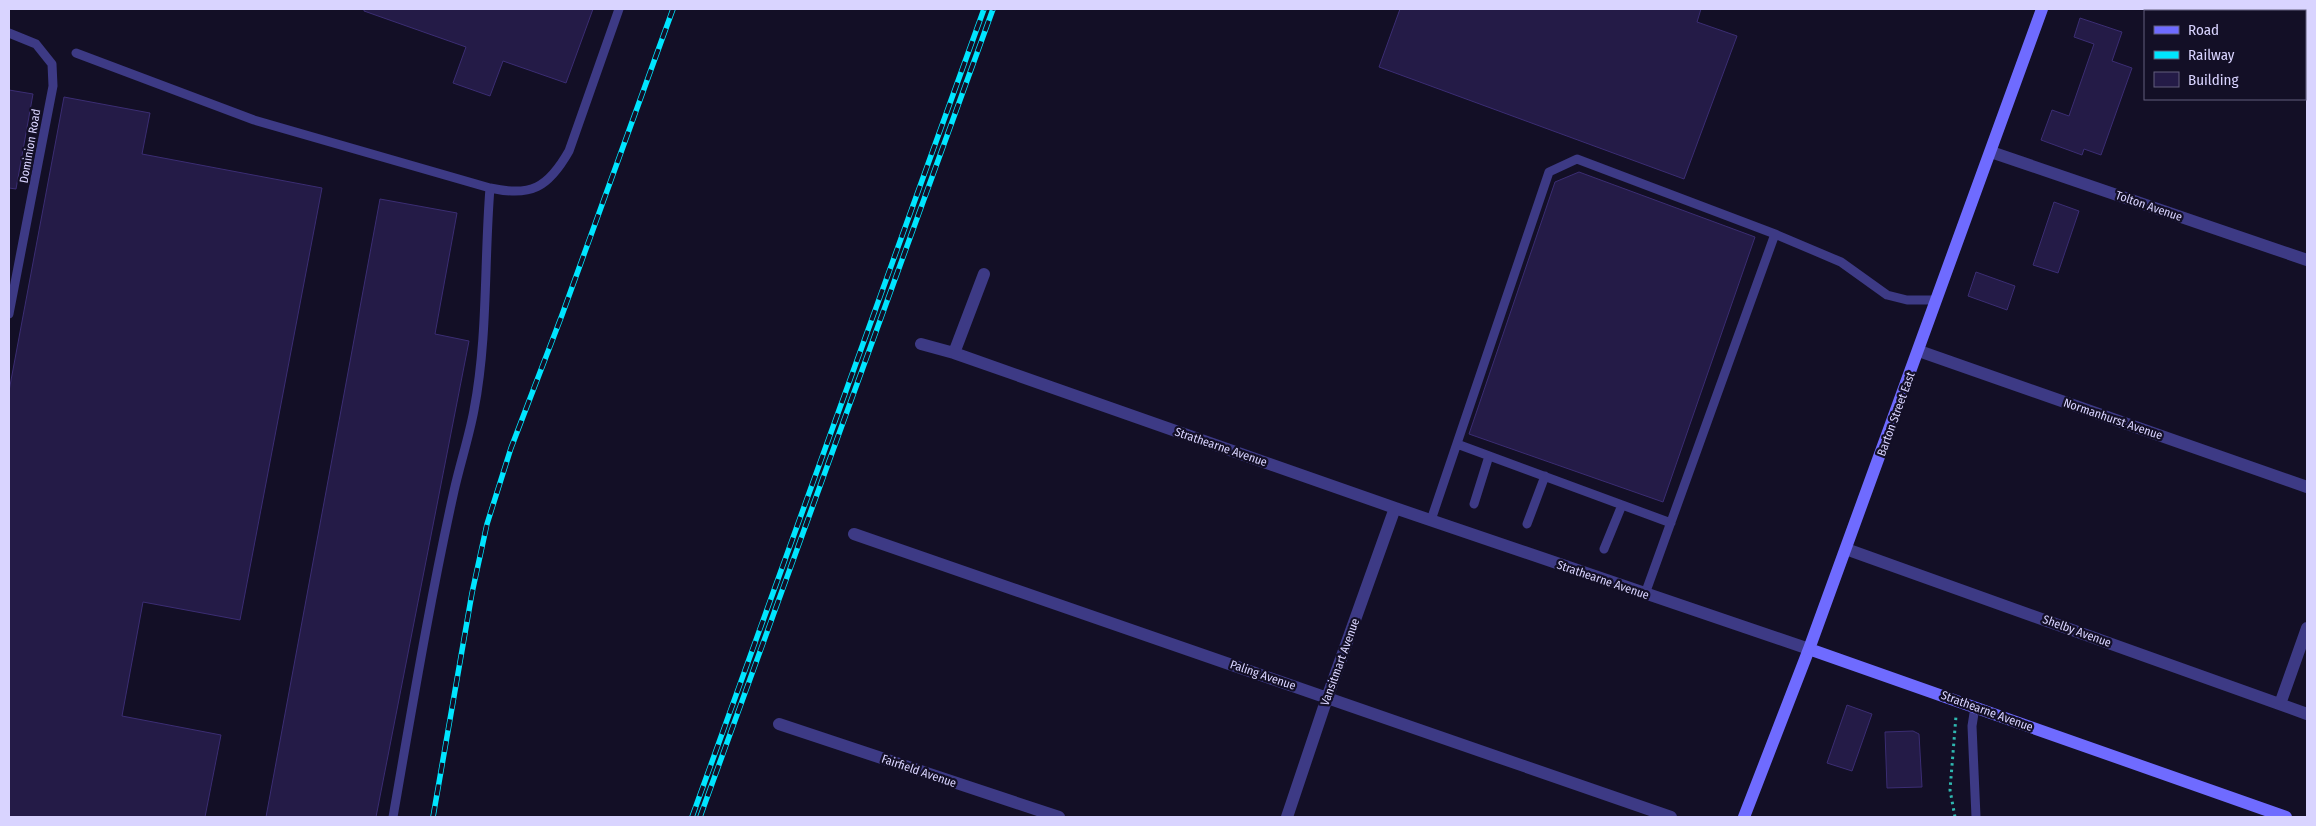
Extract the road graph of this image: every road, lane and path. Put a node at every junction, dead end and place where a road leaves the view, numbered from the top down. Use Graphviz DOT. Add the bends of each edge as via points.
graph roads {
  1 [pos="619,9"];
  2 [pos="2042,9"];
  3 [pos="9,33"];
  4 [pos="76,53"];
  5 [pos="1991,152"];
  6 [pos="490,188"];
  7 [pos="1775,234"];
  8 [pos="2307,260"];
  9 [pos="984,274"];
  10 [pos="1937,300"];
  11 [pos="9,314"];
  12 [pos="921,344"];
  13 [pos="1919,351"];
  14 [pos="954,353"];
  15 [pos="1457,444"];
  16 [pos="1489,456"];
  17 [pos="1545,476"];
  18 [pos="2307,487"];
  19 [pos="1474,504"];
  20 [pos="1622,504"];
  21 [pos="1395,508"];
  22 [pos="1431,520"];
  23 [pos="1671,523"];
  24 [pos="1527,524"];
  25 [pos="854,534"];
  26 [pos="1846,549"];
  27 [pos="1604,550"];
  28 [pos="1645,594"];
  29 [pos="2307,628"];
  30 [pos="1810,649"];
  31 [pos="1327,698"];
  32 [pos="1958,700"];
  33 [pos="2280,704"];
  34 [pos="1974,707"];
  35 [pos="2307,714"];
  36 [pos="780,724"];
  37 [pos="393,817"];
  38 [pos="1059,817"];
  39 [pos="1288,817"];
  40 [pos="1671,817"];
  41 [pos="1744,817"];
  42 [pos="1955,817"];
  43 [pos="1976,817"];
  44 [pos="2286,817"];
  1 -- 6 [label="lane" via="569,151 559,168 544,182 526,191 518,193"];
  2 -- 5 [label="main road, Barton Street East"];
  3 -- 11 [label="lane, Dominion Road" via="36,44 52,64 53,86"];
  4 -- 6 [label="lane" via="254,120"];
  5 -- 8 [label="street, Tolton Avenue"];
  5 -- 10 [label="main road, Barton Street East"];
  6 -- 37 [label="lane" via="486,309 474,410 430,610"];
  7 -- 10 [label="lane" via="1842,262 1887,295 1907,300"];
  7 -- 15 [label="lane" via="1577,159 1549,172"];
  7 -- 23 [label="lane"];
  9 -- 14 [label="street"];
  10 -- 13 [label="main road, Barton Street East"];
  12 -- 14 [label="street, Strathearne Avenue"];
  13 -- 18 [label="street, Normanhurst Avenue"];
  13 -- 26 [label="main road, Barton Street East"];
  14 -- 21 [label="street, Strathearne Avenue"];
  15 -- 16 [label="lane"];
  15 -- 22 [label="lane"];
  16 -- 17 [label="lane"];
  16 -- 19 [label="lane"];
  17 -- 20 [label="lane"];
  17 -- 24 [label="lane"];
  20 -- 23 [label="lane"];
  20 -- 27 [label="lane"];
  21 -- 22 [label="street, Strathearne Avenue"];
  21 -- 31 [label="street, Vansitmart Avenue"];
  22 -- 28 [label="street, Strathearne Avenue"];
  23 -- 28 [label="lane"];
  25 -- 31 [label="street, Paling Avenue"];
  26 -- 30 [label="main road, Barton Street East"];
  26 -- 33 [label="street, Shelby Avenue"];
  28 -- 30 [label="street, Strathearne Avenue"];
  29 -- 33 [label="street"];
  30 -- 32 [label="main road, Strathearne Avenue"];
  30 -- 41 [label="main road, Barton Street East"];
  31 -- 39 [label="street, Vansitmart Avenue"];
  31 -- 40 [label="street, Paling Avenue"];
  32 -- 34 [label="main road, Strathearne Avenue"];
  32 -- 42 [label="path" via="1950,790"];
  33 -- 35 [label="street, Shelby Avenue"];
  34 -- 43 [label="lane"];
  34 -- 44 [label="main road, Strathearne Avenue"];
  36 -- 38 [label="street, Fairfield Avenue"];
}
